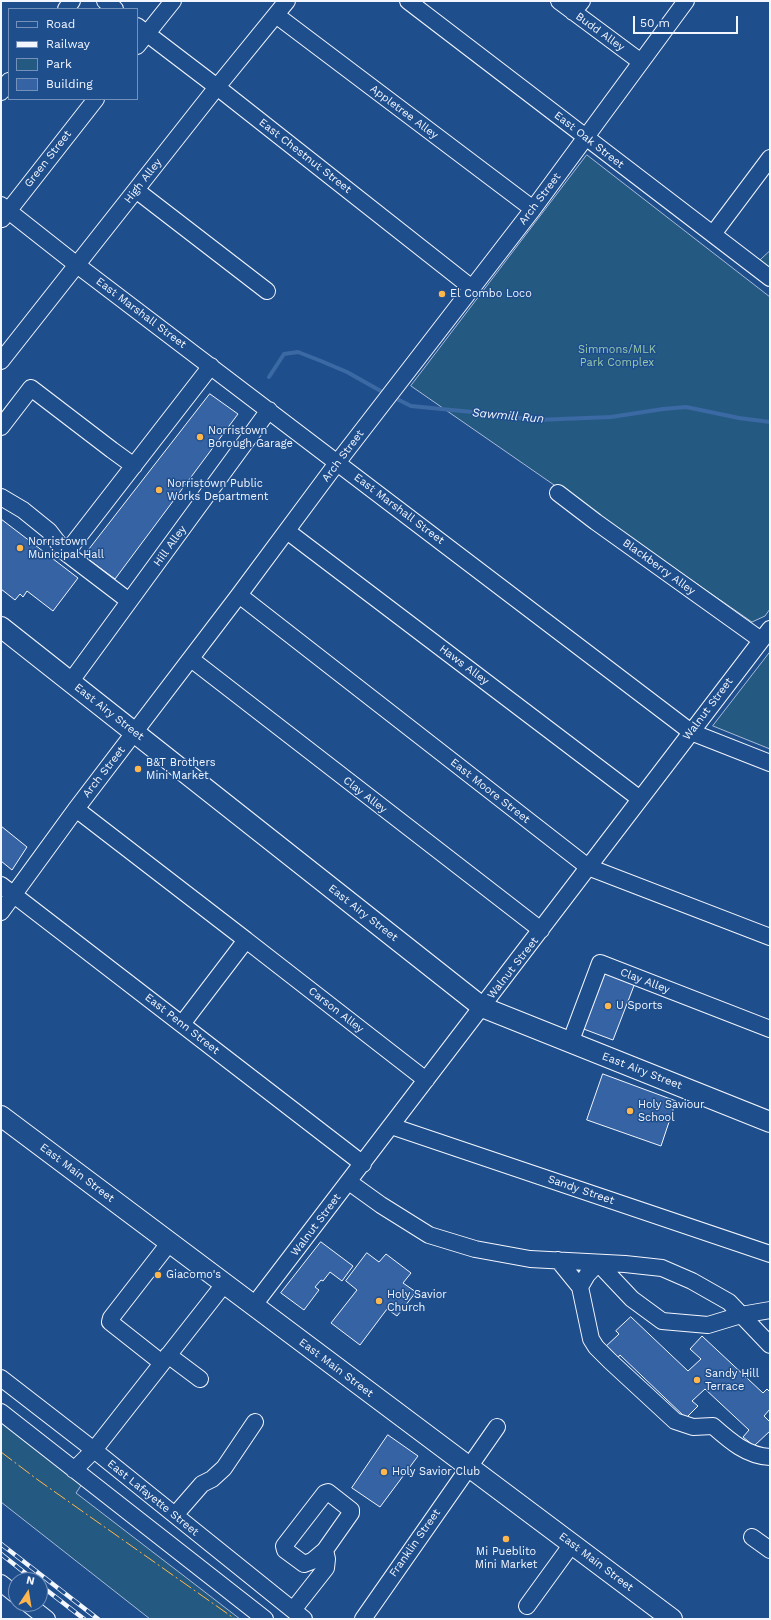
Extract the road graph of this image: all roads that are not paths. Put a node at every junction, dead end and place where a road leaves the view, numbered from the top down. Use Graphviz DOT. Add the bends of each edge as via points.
graph roads {
  1 [pos="105,1"];
  2 [pos="173,1"];
  3 [pos="287,1"];
  4 [pos="408,1"];
  5 [pos="558,1"];
  6 [pos="686,1"];
  7 [pos="577,7"];
  8 [pos="114,8"];
  9 [pos="276,15"];
  10 [pos="142,30"];
  11 [pos="138,43"];
  12 [pos="641,62"];
  13 [pos="8,83"];
  14 [pos="217,87"];
  15 [pos="1,92"];
  16 [pos="95,100"];
  17 [pos="586,137"];
  18 [pos="770,158"];
  19 [pos="136,190"];
  20 [pos="533,209"];
  21 [pos="3,212"];
  22 [pos="713,234"];
  23 [pos="77,265"];
  24 [pos="770,278"];
  25 [pos="472,288"];
  26 [pos="267,291"];
  27 [pos="1,361"];
  28 [pos="211,366"];
  29 [pos="269,410"];
  30 [pos="1,427"];
  31 [pos="337,463"];
  32 [pos="134,466"];
  33 [pos="558,493"];
  34 [pos="1,497"];
  35 [pos="287,531"];
  36 [pos="66,553"];
  37 [pos="239,595"];
  38 [pos="129,601"];
  39 [pos="1,627"];
  40 [pos="766,635"];
  41 [pos="191,659"];
  42 [pos="71,681"];
  43 [pos="135,732"];
  44 [pos="691,732"];
  45 [pos="770,763"];
  46 [pos="640,799"];
  47 [pos="76,809"];
  48 [pos="588,867"];
  49 [pos="1,885"];
  50 [pos="14,895"];
  51 [pos="1,912"];
  52 [pos="541,930"];
  53 [pos="770,937"];
  54 [pos="246,940"];
  55 [pos="482,1007"];
  56 [pos="182,1024"];
  57 [pos="770,1029"];
  58 [pos="570,1043"];
  59 [pos="426,1080"];
  60 [pos="1,1116"];
  61 [pos="770,1122"];
  62 [pos="391,1126"];
  63 [pos="363,1164"];
  64 [pos="349,1182"];
  65 [pos="170,1242"];
  66 [pos="770,1254"];
  67 [pos="558,1260"];
  68 [pos="598,1263"];
  69 [pos="225,1283"];
  70 [pos="580,1287"];
  71 [pos="254,1305"];
  72 [pos="770,1310"];
  73 [pos="741,1315"];
  74 [pos="770,1345"];
  75 [pos="165,1359"];
  76 [pos="1,1378"];
  77 [pos="200,1379"];
  78 [pos="1,1412"];
  79 [pos="255,1422"];
  80 [pos="497,1427"];
  81 [pos="94,1450"];
  82 [pos="770,1457"];
  83 [pos="468,1468"];
  84 [pos="74,1470"];
  85 [pos="176,1515"];
  86 [pos="752,1537"];
  87 [pos="572,1544"];
  88 [pos="325,1550"];
  89 [pos="770,1550"];
  90 [pos="527,1606"];
  91 [pos="38,1612"];
  92 [pos="299,1615"];
  93 [pos="47,1619"];
  94 [pos="265,1619"];
  95 [pos="363,1619"];
  96 [pos="672,1619"];
  1 -- 8 [label="street"];
  2 -- 10 [label="street"];
  3 -- 9 [label="street, High Alley"];
  4 -- 17 [label="street, East Oak Street"];
  5 -- 7 [label="street, Budd Alley"];
  6 -- 12 [label="street, Arch Street"];
  7 -- 12 [label="street, Budd Alley"];
  9 -- 14 [label="street, High Alley"];
  9 -- 20 [label="street, Appletree Alley"];
  10 -- 11 [label="street"];
  10 -- 14 [label="street, East Chestnut Street"];
  12 -- 17 [label="street, Arch Street"];
  13 -- 15 [label="street"];
  14 -- 19 [label="street, High Alley"];
  14 -- 25 [label="street, East Chestnut Street"];
  16 -- 21 [label="street, Green Street"];
  17 -- 20 [label="street, Arch Street"];
  17 -- 22 [label="street, East Oak Street"];
  18 -- 22 [label="street"];
  19 -- 23 [label="street, High Alley"];
  19 -- 26 [label="street"];
  20 -- 25 [label="street, Arch Street"];
  21 -- 23 [label="street, East Marshall Street"];
  22 -- 24 [label="street, East Oak Street"];
  23 -- 27 [label="street, High Alley"];
  23 -- 28 [label="street, East Marshall Street"];
  25 -- 31 [label="street, Arch Street"];
  28 -- 29 [label="street, East Marshall Street"];
  28 -- 32 [label="street"];
  29 -- 31 [label="street, East Marshall Street"];
  29 -- 38 [label="street, Hill Alley"];
  30 -- 32 [label="street" via="31,388"];
  31 -- 35 [label="street, Arch Street"];
  31 -- 44 [label="street, East Marshall Street"];
  32 -- 36 [label="street"];
  33 -- 40 [label="street, Blackberry Alley" via="596,522"];
  34 -- 36 [label="street" via="23,510 49,531"];
  35 -- 37 [label="street, Arch Street"];
  35 -- 46 [label="street, Haws Alley"];
  36 -- 38 [label="street"];
  37 -- 41 [label="street, Arch Street"];
  37 -- 48 [label="street, East Moore Street"];
  38 -- 42 [label="street, Hill Alley"];
  39 -- 42 [label="main road, East Airy Street"];
  40 -- 44 [label="street, Walnut Street"];
  41 -- 43 [label="street, Arch Street"];
  41 -- 52 [label="street, Clay Alley"];
  42 -- 43 [label="main road, East Airy Street"];
  43 -- 47 [label="street, Arch Street"];
  43 -- 55 [label="main road, East Airy Street"];
  44 -- 45 [label="street, East Marshall Street"];
  44 -- 46 [label="street, Walnut Street"];
  46 -- 48 [label="street, Walnut Street"];
  47 -- 50 [label="street, Arch Street"];
  47 -- 54 [label="street, Carson Alley"];
  48 -- 52 [label="street, Walnut Street"];
  48 -- 53 [label="street, East Moore Street"];
  49 -- 50 [label="street, East Penn Street"];
  50 -- 51 [label="street, Arch Street"];
  50 -- 56 [label="street, East Penn Street"];
  52 -- 55 [label="street, Walnut Street"];
  54 -- 56 [label="street"];
  54 -- 59 [label="street, Carson Alley"];
  55 -- 58 [label="main road, East Airy Street"];
  55 -- 59 [label="street, Walnut Street"];
  56 -- 63 [label="street, East Penn Street"];
  57 -- 58 [label="street, Clay Alley" via="600,963"];
  58 -- 61 [label="main road, East Airy Street"];
  59 -- 62 [label="street, Walnut Street"];
  60 -- 65 [label="main road, East Main Street"];
  62 -- 63 [label="street, Walnut Street"];
  62 -- 66 [label="street, Sandy Street"];
  63 -- 64 [label="street, Walnut Street"];
  64 -- 67 [label="street" via="429,1235 475,1249 530,1259"];
  64 -- 71 [label="street, Walnut Street"];
  65 -- 69 [label="main road, East Main Street"];
  65 -- 75 [label="street" via="110,1322"];
  67 -- 68 [label="street"];
  67 -- 70 [label="street"];
  68 -- 70 [label="street" via="587,1274"];
  68 -- 73 [label="street" via="662,1268 692,1281 728,1302"];
  68 -- 73 [label="street" via="632,1299 662,1321 708,1324"];
  69 -- 71 [label="main road, East Main Street"];
  69 -- 75 [label="street"];
  70 -- 82 [label="street" via="591,1339 596,1347 675,1421 693,1427 713,1426 746,1451 760,1457"];
  71 -- 83 [label="main road, East Main Street"];
  72 -- 73 [label="street"];
  73 -- 74 [label="street"];
  75 -- 77 [label="street"];
  75 -- 81 [label="street"];
  76 -- 81 [label="street, East Lafayette Street"];
  78 -- 84 [label="street"];
  79 -- 85 [label="street" via="224,1468 202,1484"];
  80 -- 83 [label="street, Franklin Street"];
  81 -- 84 [label="street"];
  81 -- 85 [label="street, East Lafayette Street"];
  83 -- 87 [label="main road, East Main Street"];
  83 -- 95 [label="street, Franklin Street"];
  84 -- 94 [label="street"];
  85 -- 92 [label="street, East Lafayette Street"];
  86 -- 89 [label="street"];
  87 -- 90 [label="street"];
  87 -- 96 [label="main road, East Main Street"];
  88 -- 92 [label="street" via="326,1568"];
  91 -- 93 [label="street"];
}
